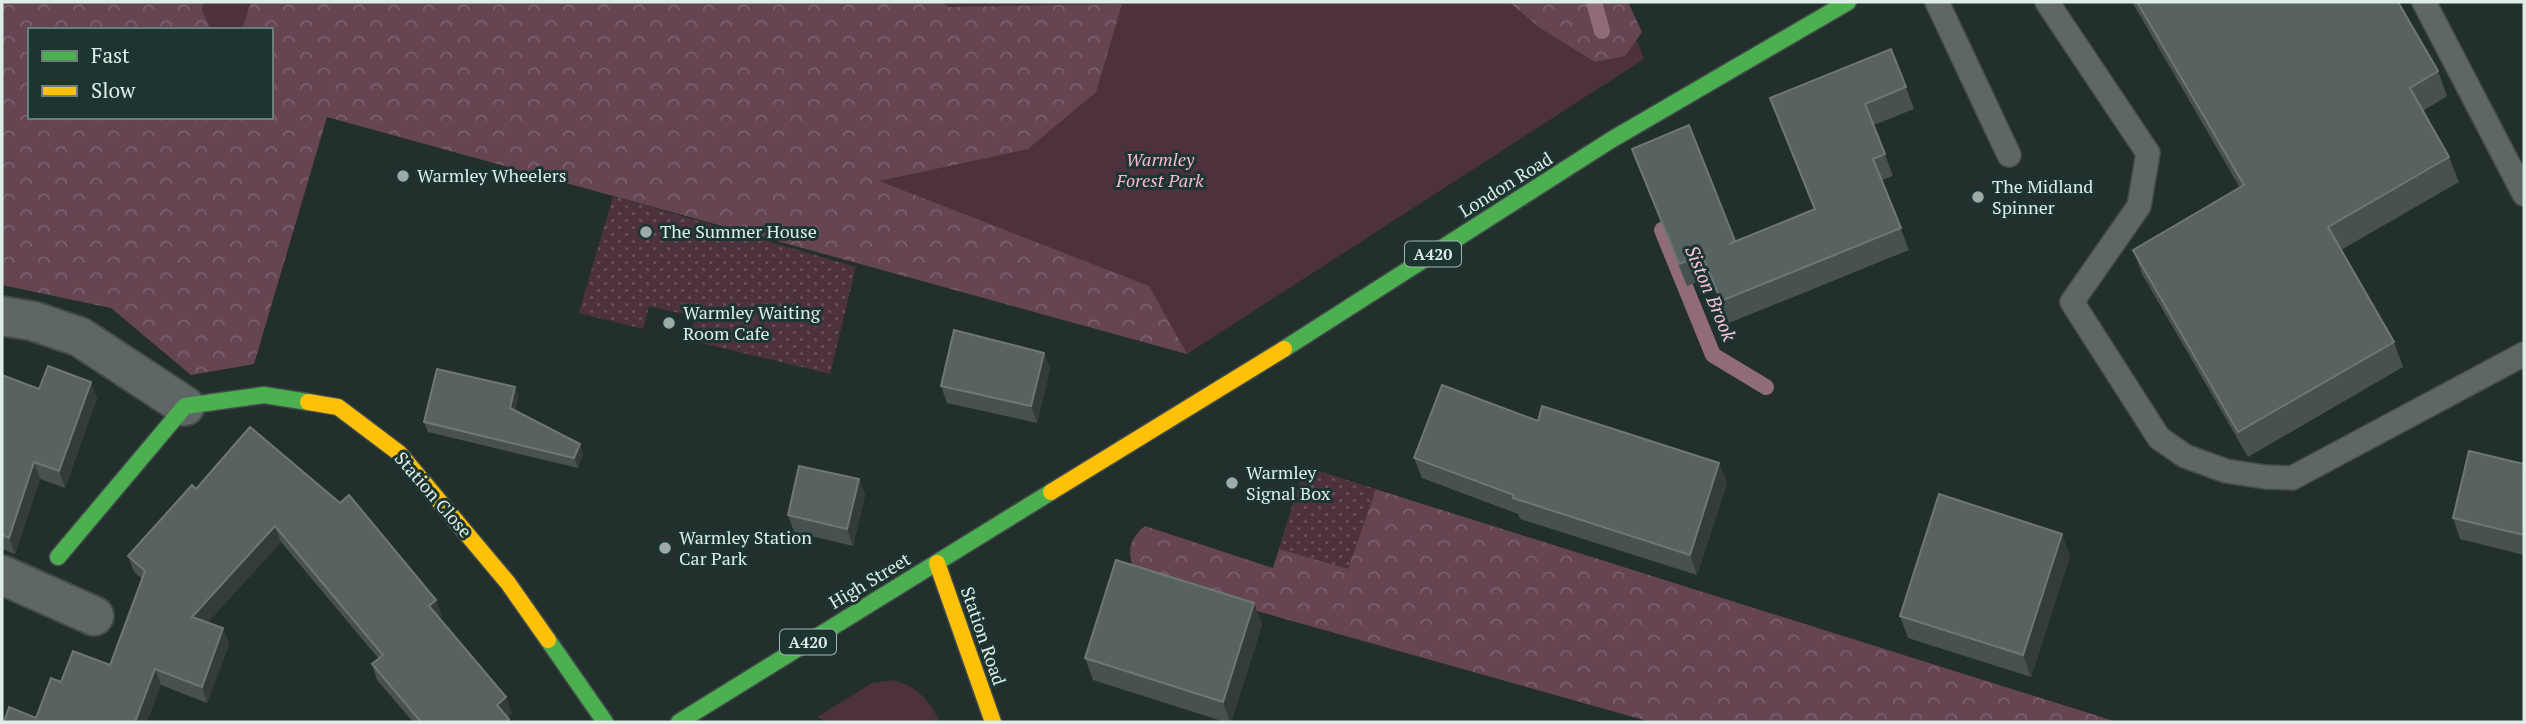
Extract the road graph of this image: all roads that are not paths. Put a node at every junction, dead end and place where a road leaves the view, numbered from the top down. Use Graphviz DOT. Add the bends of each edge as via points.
graph roads {
  1 [pos="1848,2"];
  2 [pos="1937,2"];
  3 [pos="2047,2"];
  4 [pos="2424,2"];
  5 [pos="2008,155"];
  6 [pos="2524,194"];
  7 [pos="2,316"];
  8 [pos="2524,354"];
  9 [pos="185,406"];
  10 [pos="1045,494"];
  11 [pos="58,557"];
  12 [pos="937,563"];
  13 [pos="9,589"];
  14 [pos="94,616"];
  15 [pos="604,722"];
  16 [pos="679,722"];
  17 [pos="993,722"];
  1 -- 10 [label="main road, London Road / A420" via="1611,141"];
  2 -- 5 [label="lane"];
  3 -- 8 [label="lane" via="2148,153 2139,206 2072,302 2159,438 2185,456 2226,471 2292,478"];
  4 -- 6 [label="lane"];
  7 -- 9 [label="street" via="80,337"];
  9 -- 11 [label="main road"];
  9 -- 15 [label="main road, Station Close" via="264,395 338,407 399,453 508,583"];
  10 -- 12 [label="main road, High Street / A420"];
  12 -- 16 [label="main road, High Street / A420"];
  12 -- 17 [label="main road, Station Road"];
  13 -- 14 [label="street"];
}
